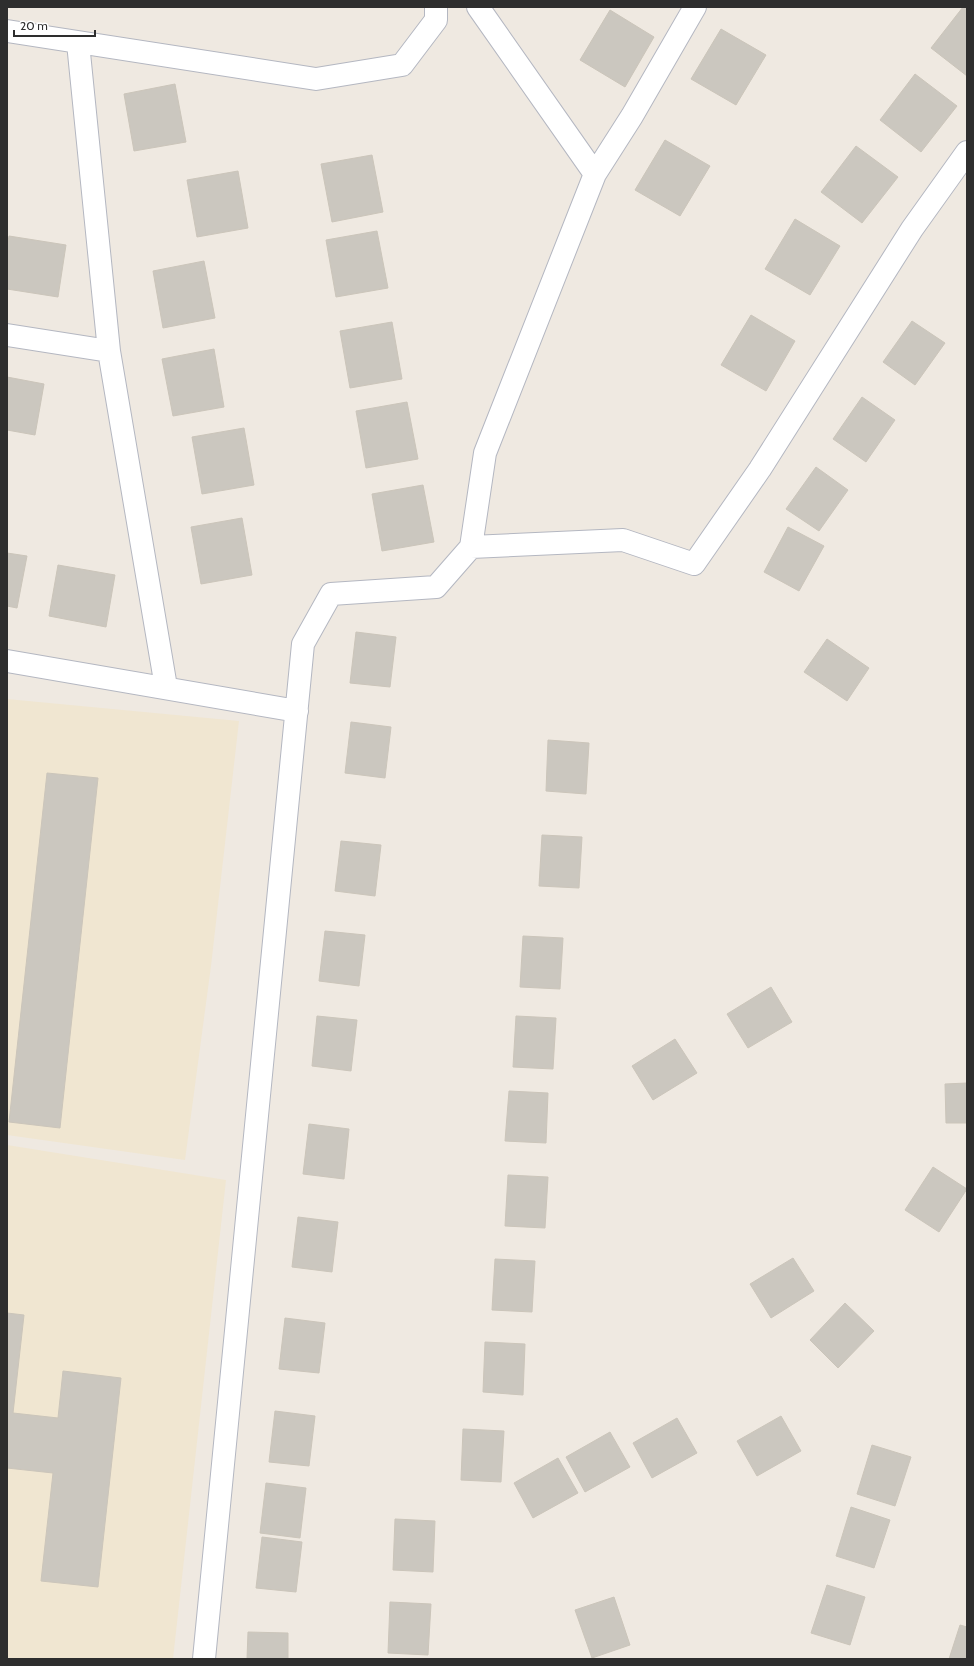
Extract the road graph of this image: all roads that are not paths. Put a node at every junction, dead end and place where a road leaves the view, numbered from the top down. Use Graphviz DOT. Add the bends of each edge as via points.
graph roads {
  1 [pos="436,7"];
  2 [pos="478,7"];
  3 [pos="695,7"];
  4 [pos="7,31"];
  5 [pos="78,43"];
  6 [pos="967,152"];
  7 [pos="595,174"];
  8 [pos="7,335"];
  9 [pos="109,351"];
  10 [pos="471,547"];
  11 [pos="7,661"];
  12 [pos="166,687"];
  13 [pos="297,711"];
  14 [pos="204,1659"];
  1 -- 5 [label="street" via="436,20 402,65 316,79"];
  2 -- 7 [label="street"];
  3 -- 7 [label="street"];
  4 -- 5 [label="street"];
  5 -- 9 [label="street"];
  6 -- 10 [label="street" via="912,229 760,469 694,564 623,540"];
  7 -- 10 [label="street" via="485,453"];
  8 -- 9 [label="street"];
  9 -- 12 [label="street"];
  10 -- 13 [label="street" via="436,587 331,594 303,644"];
  11 -- 12 [label="street"];
  12 -- 13 [label="street"];
  13 -- 14 [label="street"];
}
